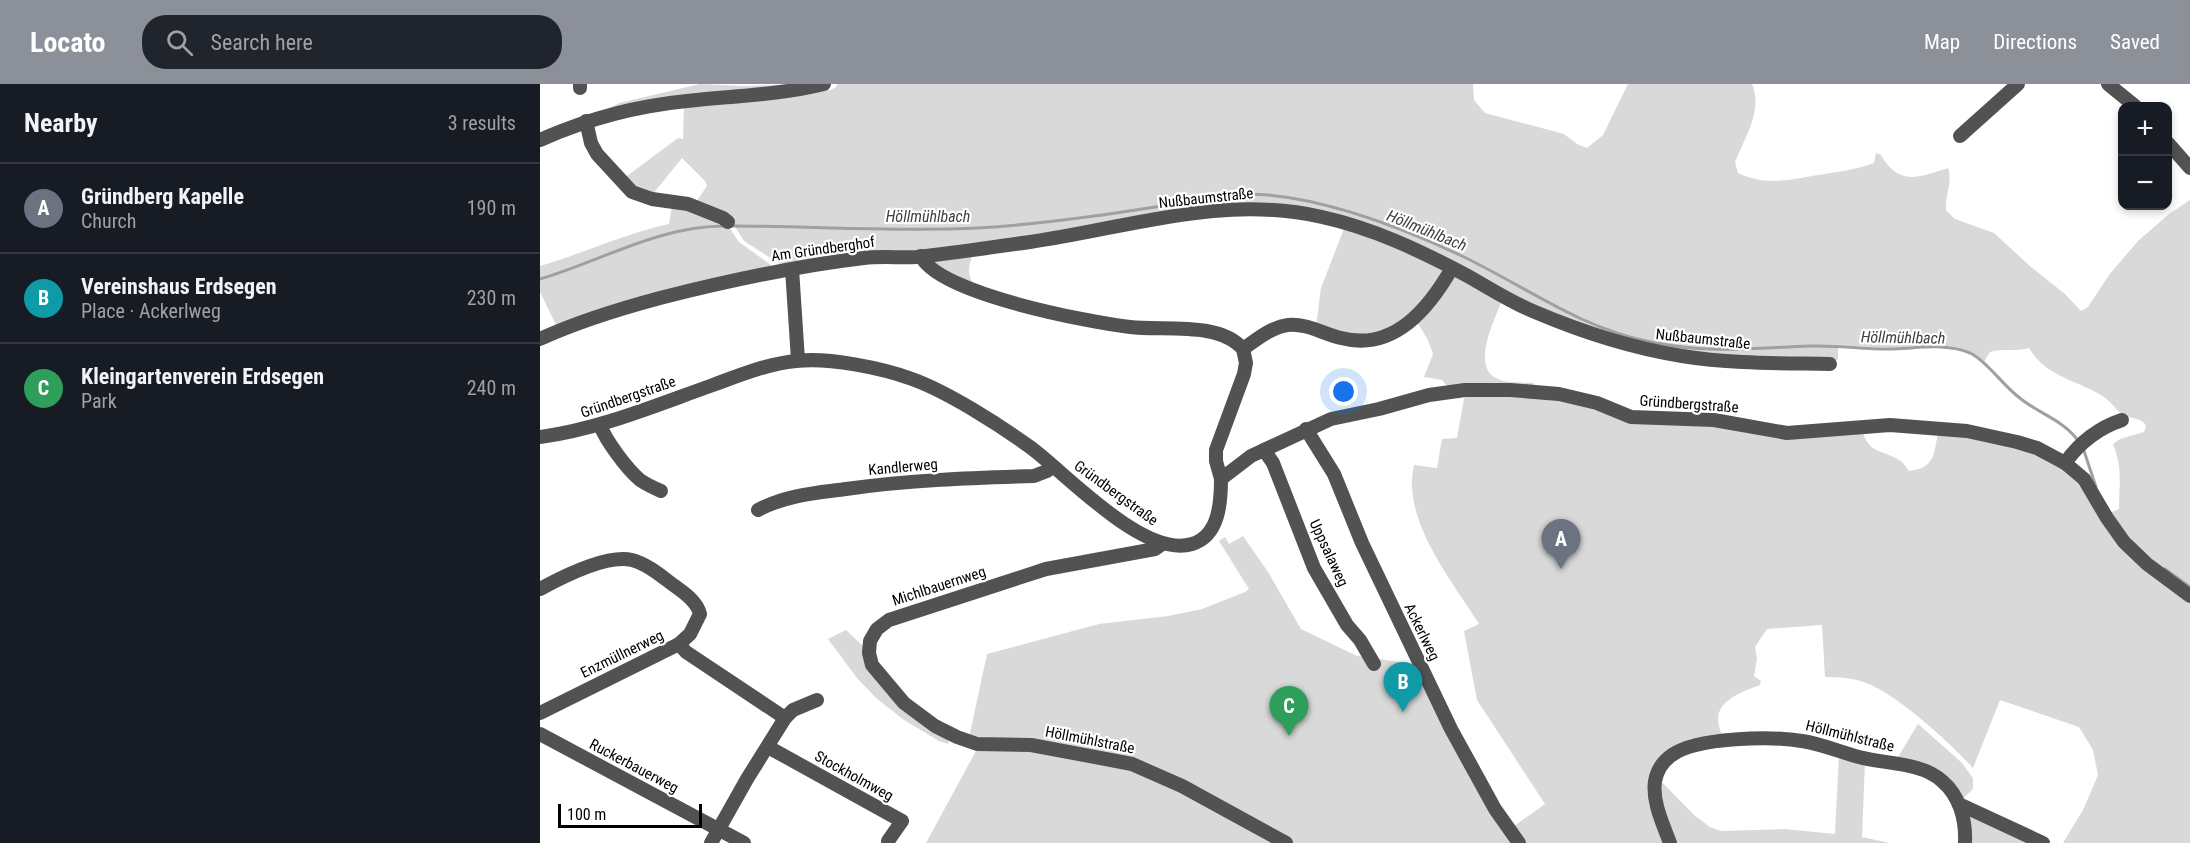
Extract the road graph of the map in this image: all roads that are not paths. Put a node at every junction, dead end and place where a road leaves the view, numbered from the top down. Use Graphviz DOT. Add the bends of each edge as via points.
graph roads {
  1 [pos="824,84"];
  2 [pos="2018,84"];
  3 [pos="2108,84"];
  4 [pos="2130,102"];
  5 [pos="586,121"];
  6 [pos="1960,136"];
  7 [pos="540,140"];
  8 [pos="2172,148"];
  9 [pos="2190,168"];
  10 [pos="728,222"];
  11 [pos="921,256"];
  12 [pos="1452,268"];
  13 [pos="792,269"];
  14 [pos="540,339"];
  15 [pos="1243,349"];
  16 [pos="798,360"];
  17 [pos="1830,364"];
  18 [pos="2122,420"];
  19 [pos="600,425"];
  20 [pos="1306,429"];
  21 [pos="540,437"];
  22 [pos="1264,450"];
  23 [pos="2065,463"];
  24 [pos="1053,467"];
  25 [pos="1221,479"];
  26 [pos="661,491"];
  27 [pos="758,510"];
  28 [pos="1162,544"];
  29 [pos="540,589"];
  30 [pos="2190,596"];
  31 [pos="678,644"];
  32 [pos="1374,664"];
  33 [pos="817,700"];
  34 [pos="540,713"];
  35 [pos="785,718"];
  36 [pos="540,734"];
  37 [pos="957,737"];
  38 [pos="768,747"];
  39 [pos="950,750"];
  40 [pos="1959,804"];
  41 [pos="719,829"];
  42 [pos="888,841"];
  43 [pos="711,843"];
  44 [pos="744,843"];
  45 [pos="1286,843"];
  46 [pos="1519,843"];
  47 [pos="1670,843"];
  48 [pos="1965,843"];
  49 [pos="2043,843"];
  1 -- 5 [label="street" via="657,105"];
  2 -- 6 [label="street"];
  3 -- 4 [label="street"];
  5 -- 7 [label="street"];
  5 -- 10 [label="street" via="595,152 630,190 652,199 688,204"];
  8 -- 9 [label="street"];
  11 -- 12 [label="street, Nußbaumstraße" via="1180,215 1252,208 1302,213 1345,223 1397,241"];
  11 -- 13 [label="street, Am Gründberghof" via="868,257"];
  11 -- 15 [label="street" via="932,269 951,280 1006,301 1107,324 1213,332 1226,335"];
  12 -- 15 [label="street" via="1421,312 1392,333 1353,340 1288,325"];
  12 -- 17 [label="street, Nußbaumstraße" via="1534,312 1652,351 1707,359"];
  13 -- 14 [label="street, Am Gründberghof" via="616,310"];
  13 -- 16 [label="street"];
  15 -- 25 [label="street" via="1244,374 1216,450"];
  16 -- 19 [label="street, Gründbergstraße" via="756,370"];
  16 -- 24 [label="street, Gründbergstraße" via="886,370 912,379 1003,430"];
  18 -- 23 [label="street" via="2097,431"];
  19 -- 21 [label="street, Gründbergstraße"];
  19 -- 26 [label="street" via="634,474"];
  20 -- 22 [label="street, Gründbergstraße"];
  20 -- 23 [label="street, Gründbergstraße" via="1341,416 1429,395 1510,390 1583,399 1631,417 1714,420 1788,433 1890,425 1967,431 2027,445"];
  20 -- 46 [label="street, Ackerlweg" via="1334,474 1366,551 1451,729 1495,809"];
  22 -- 25 [label="street, Gründbergstraße"];
  22 -- 32 [label="street, Uppsalaweg" via="1273,463 1314,568"];
  23 -- 30 [label="street, Gründbergstraße" via="2084,479 2113,527 2147,564"];
  24 -- 27 [label="street, Kandlerweg" via="1034,476 909,481 807,494"];
  24 -- 28 [label="street, Gründbergstraße" via="1109,512"];
  25 -- 28 [label="street, Gründbergstraße" via="1216,519 1210,533 1188,545"];
  28 -- 37 [label="street, Michlbauernweg" via="1155,549 1026,574 881,625 869,644 873,668 910,708"];
  29 -- 31 [label="street, Enzmüllnerweg" via="599,564 622,559 641,563 689,597 699,609 700,617 694,628"];
  31 -- 34 [label="street, Enzmüllnerweg"];
  31 -- 35 [label="street"];
  33 -- 35 [label="street" via="793,710"];
  35 -- 38 [label="street"];
  36 -- 41 [label="street, Ruckerbauerweg"];
  37 -- 39 [label="street"];
  37 -- 45 [label="street, Höllmühlstraße" via="978,744 1031,745 1132,764 1182,786"];
  38 -- 41 [label="street"];
  38 -- 42 [label="street, Stockholmweg" via="902,822"];
  40 -- 47 [label="street, Höllmühlstraße" via="1941,780 1915,768 1800,740 1718,742 1682,749 1660,768 1655,796"];
  40 -- 48 [label="street, Höllmühlstraße"];
  40 -- 49 [label="street, Höllmühlstraße"];
  41 -- 43 [label="street"];
  41 -- 44 [label="street, Ruckerbauerweg"];
}
